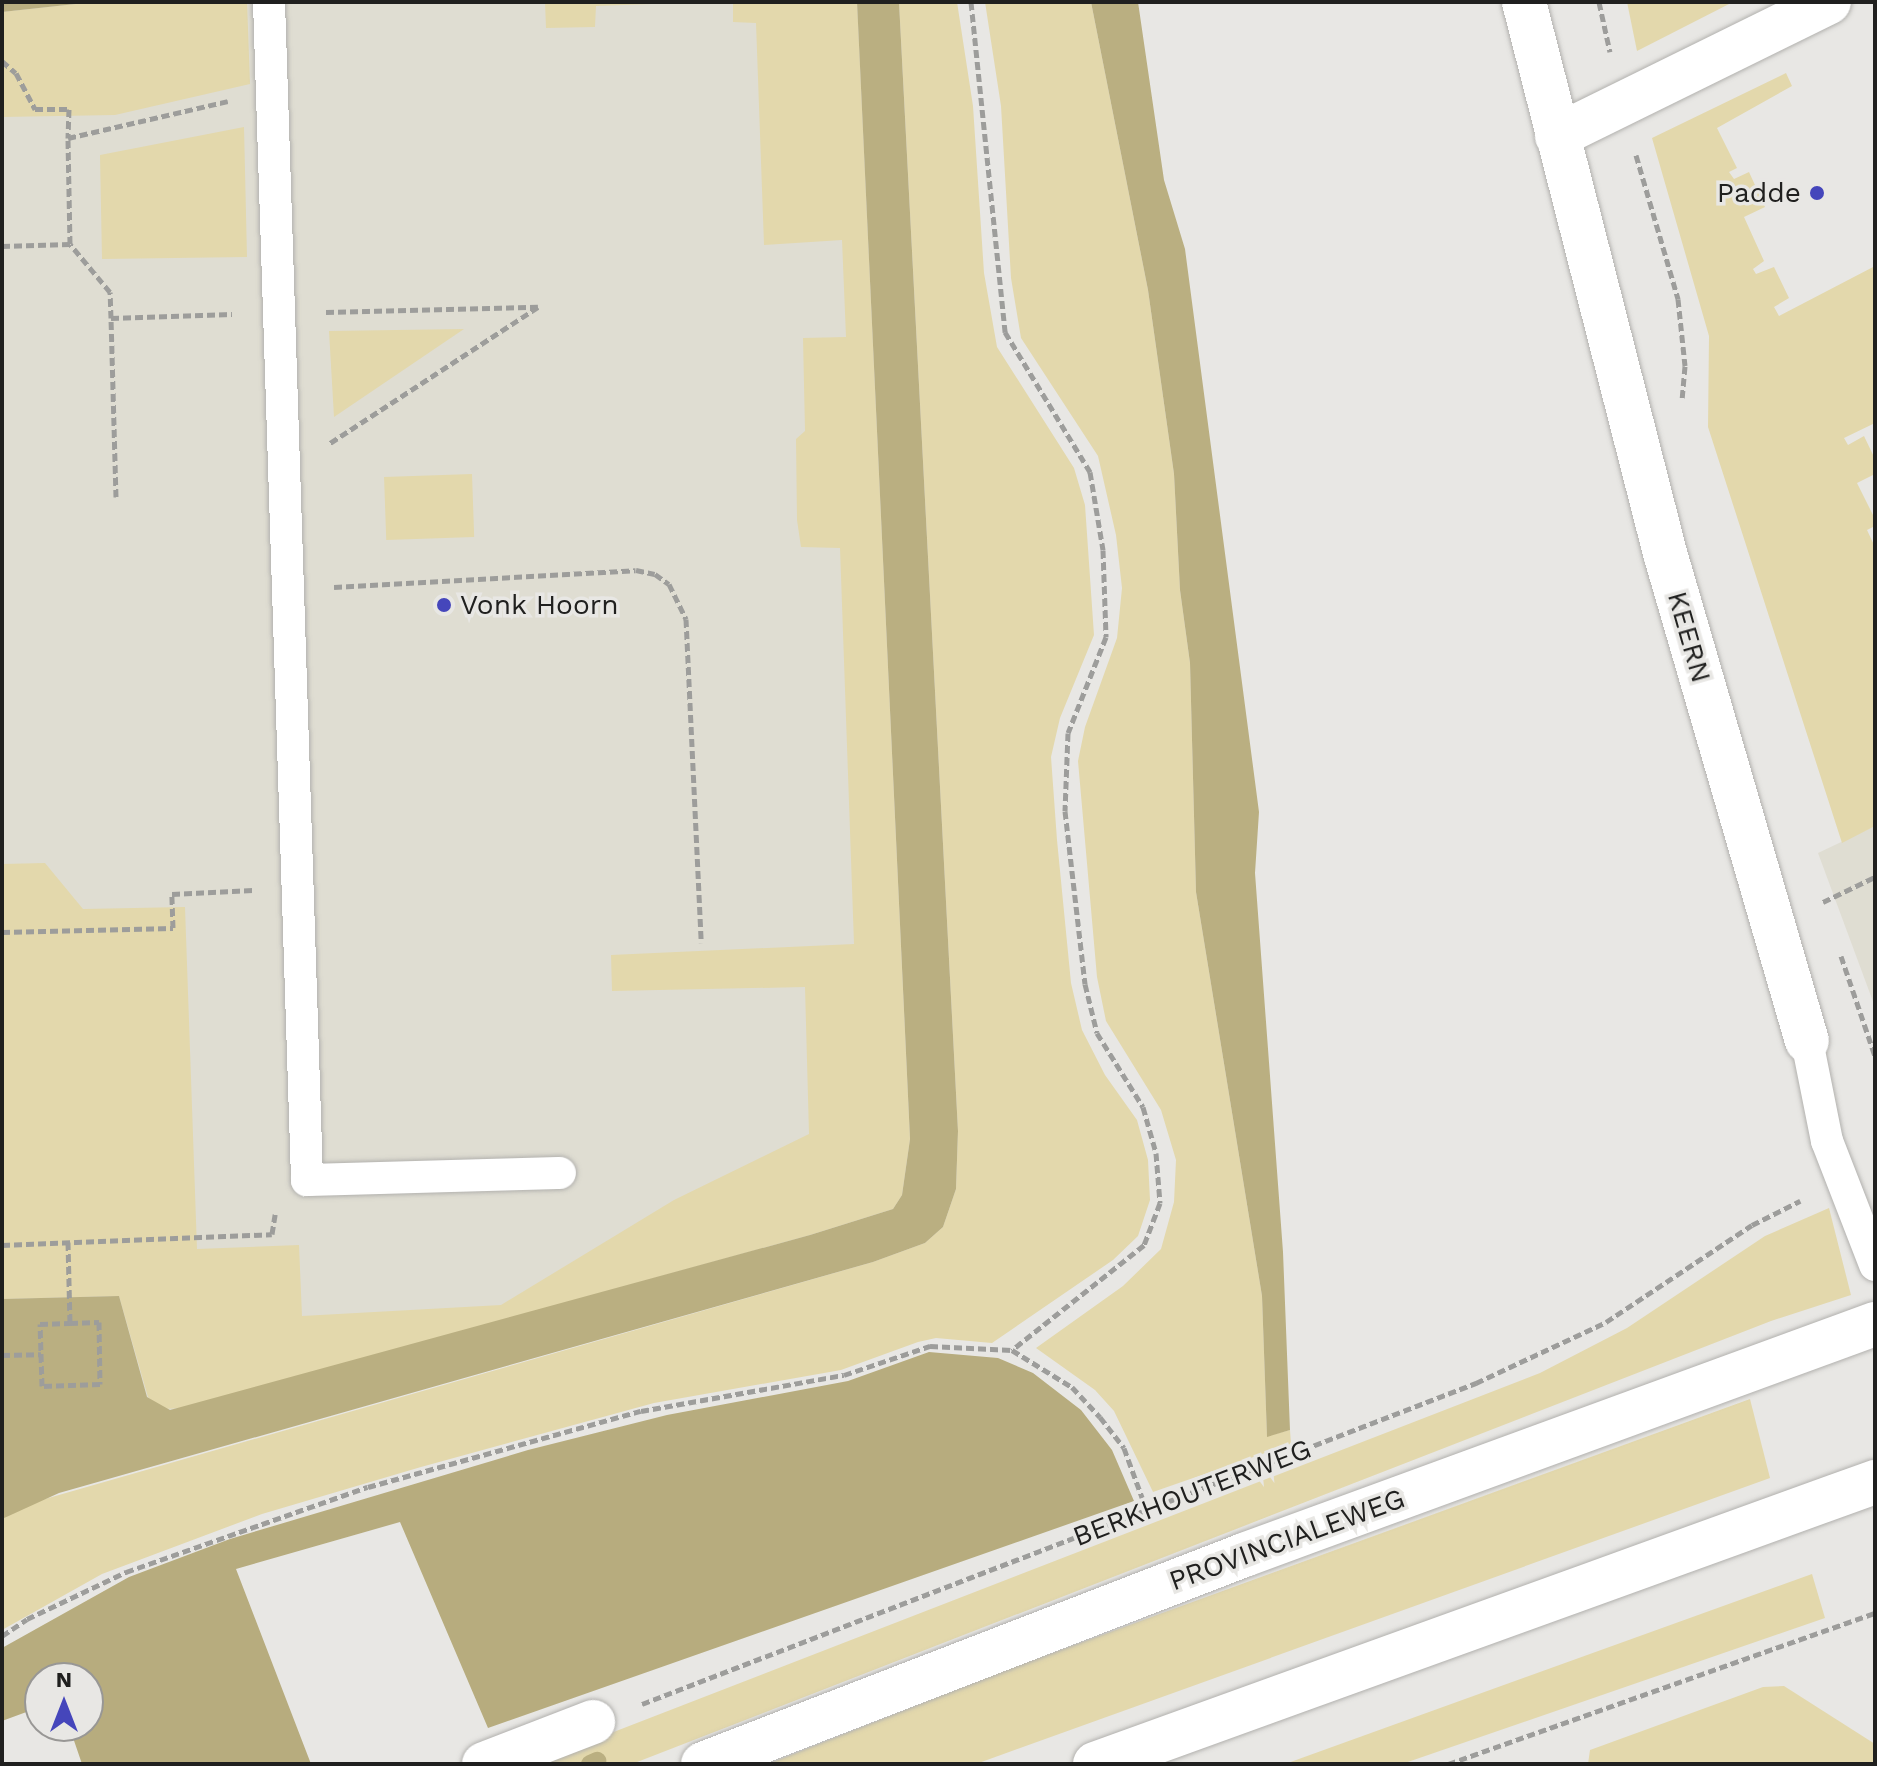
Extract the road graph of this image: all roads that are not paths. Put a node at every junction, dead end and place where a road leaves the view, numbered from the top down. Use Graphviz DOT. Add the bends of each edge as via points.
graph roads {
  1 [pos="269,2"];
  2 [pos="1524,2"];
  3 [pos="1829,2"];
  4 [pos="1557,136"];
  5 [pos="1807,1041"];
  6 [pos="560,1173"];
  7 [pos="1875,1265"];
  8 [pos="1875,1324"];
  9 [pos="1875,1482"];
  10 [pos="593,1722"];
  11 [pos="484,1764"];
  12 [pos="703,1764"];
  13 [pos="1095,1764"];
  1 -- 6 [label="lane" via="307,1180"];
  2 -- 4 [label="main road, KEERN"];
  3 -- 4 [label="main road"];
  4 -- 5 [label="main road, KEERN" via="1665,553"];
  5 -- 7 [label="lane, KEERN" via="1827,1141"];
  8 -- 12 [label="main road, PROVINCIALEWEG" via="1244,1555"];
  9 -- 13 [label="main road"];
  10 -- 11 [label="main road"];
}
